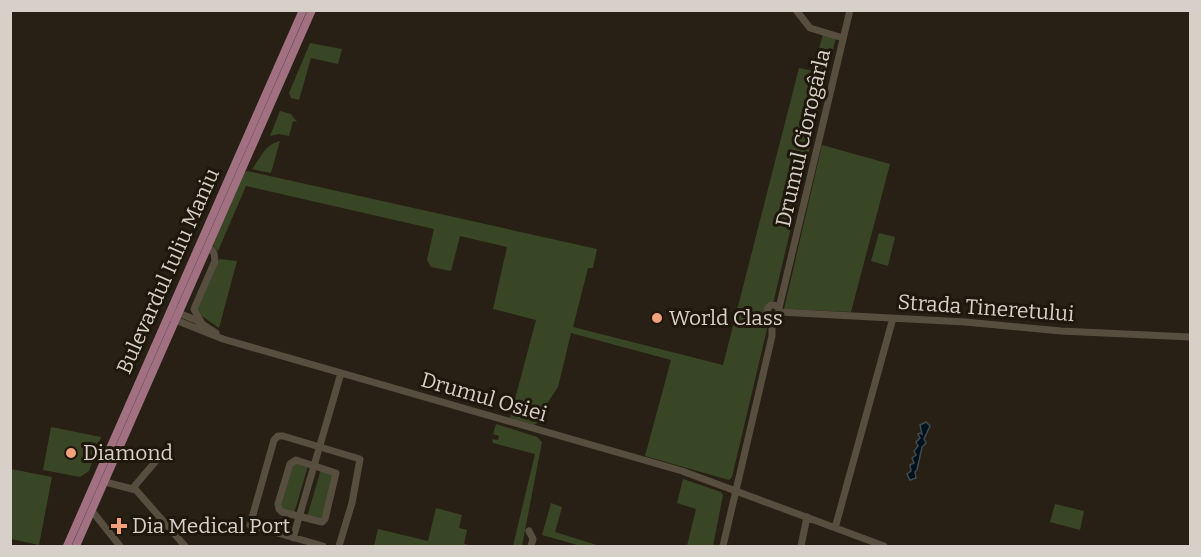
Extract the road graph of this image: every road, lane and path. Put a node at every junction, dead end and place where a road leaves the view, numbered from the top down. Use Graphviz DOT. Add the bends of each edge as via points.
graph roads {
  1 [pos="303,10"];
  2 [pos="312,10"];
  3 [pos="795,10"];
  4 [pos="850,10"];
  5 [pos="843,38"];
  6 [pos="267,102"];
  7 [pos="208,246"];
  8 [pos="777,308"];
  9 [pos="173,315"];
  10 [pos="772,317"];
  11 [pos="893,318"];
  12 [pos="202,324"];
  13 [pos="1191,337"];
  14 [pos="223,339"];
  15 [pos="341,373"];
  16 [pos="117,442"];
  17 [pos="320,446"];
  18 [pos="156,461"];
  19 [pos="314,466"];
  20 [pos="105,482"];
  21 [pos="725,487"];
  22 [pos="132,489"];
  23 [pos="735,490"];
  24 [pos="733,501"];
  25 [pos="92,511"];
  26 [pos="299,517"];
  27 [pos="807,518"];
  28 [pos="834,528"];
  29 [pos="529,531"];
  30 [pos="293,538"];
  31 [pos="67,546"];
  32 [pos="76,546"];
  33 [pos="120,546"];
  34 [pos="185,546"];
  35 [pos="323,546"];
  36 [pos="339,546"];
  37 [pos="531,546"];
  38 [pos="723,546"];
  39 [pos="801,546"];
  40 [pos="884,546"];
  1 -- 6 [label="main road, Bulevardul Iuliu Maniu"];
  2 -- 6 [label="main road, Bulevardul Iuliu Maniu"];
  3 -- 5 [label="street" via="810,28"];
  4 -- 5 [label="street, Drumul Ciorogârla"];
  5 -- 8 [label="street, Drumul Ciorogârla"];
  6 -- 7 [label="main road, Bulevardul Iuliu Maniu"];
  6 -- 9 [label="main road, Bulevardul Iuliu Maniu"];
  7 -- 9 [label="main road, Bulevardul Iuliu Maniu"];
  7 -- 12 [label="street" via="215,261 194,309"];
  8 -- 10 [label="street" via="776,316"];
  8 -- 10 [label="street" via="767,311"];
  8 -- 11 [label="street, Strada Tineretului"];
  9 -- 12 [label="street, Drumul Osiei"];
  9 -- 14 [label="street, Drumul Osiei"];
  9 -- 16 [label="main road, Bulevardul Iuliu Maniu"];
  10 -- 23 [label="street" via="772,336"];
  11 -- 13 [label="street, Strada Tineretului"];
  11 -- 28 [label="street"];
  12 -- 14 [label="street, Drumul Osiei"];
  14 -- 15 [label="street, Drumul Osiei"];
  15 -- 17 [label="street"];
  15 -- 21 [label="street, Drumul Osiei" via="682,471"];
  16 -- 20 [label="main road, Bulevardul Iuliu Maniu"];
  16 -- 31 [label="main road, Bulevardul Iuliu Maniu"];
  17 -- 19 [label="street"];
  17 -- 30 [label="street" via="283,436 276,438 249,525"];
  17 -- 36 [label="street" via="361,461"];
  18 -- 22 [label="street"];
  19 -- 26 [label="street"];
  19 -- 26 [label="street" via="294,461 287,474 278,508"];
  19 -- 26 [label="street" via="336,474 331,498 322,522"];
  20 -- 22 [label="street"];
  20 -- 25 [label="main road, Bulevardul Iuliu Maniu"];
  21 -- 23 [label="street, Drumul Osiei"];
  21 -- 24 [label="street"];
  22 -- 34 [label="street"];
  23 -- 24 [label="street"];
  23 -- 27 [label="street, Drumul Osiei"];
  24 -- 38 [label="street"];
  25 -- 32 [label="main road, Bulevardul Iuliu Maniu"];
  25 -- 33 [label="street"];
  26 -- 30 [label="street"];
  27 -- 28 [label="street, Drumul Osiei"];
  27 -- 39 [label="street"];
  28 -- 40 [label="street, Drumul Osiei"];
  29 -- 37 [label="street"];
  30 -- 35 [label="street"];
}
